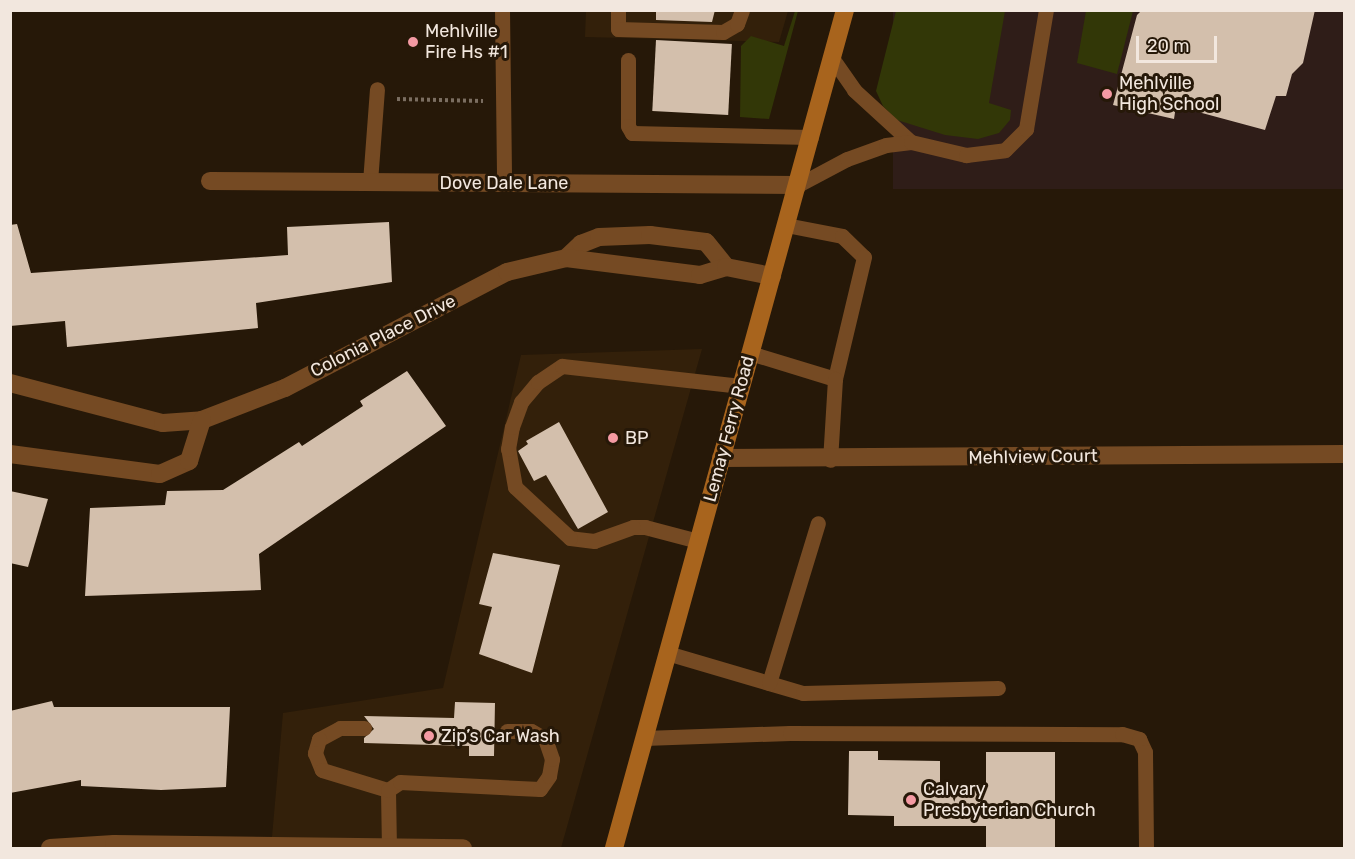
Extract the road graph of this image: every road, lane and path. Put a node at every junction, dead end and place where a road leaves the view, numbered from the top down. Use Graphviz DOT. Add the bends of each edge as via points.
graph roads {
  1 [pos="502,10"];
  2 [pos="618,10"];
  3 [pos="741,10"];
  4 [pos="845,10"];
  5 [pos="1046,10"];
  6 [pos="832,58"];
  7 [pos="628,60"];
  8 [pos="376,94"];
  9 [pos="503,101"];
  10 [pos="811,137"];
  11 [pos="911,142"];
  12 [pos="210,181"];
  13 [pos="370,182"];
  14 [pos="504,183"];
  15 [pos="798,186"];
  16 [pos="786,225"];
  17 [pos="566,258"];
  18 [pos="726,267"];
  19 [pos="772,276"];
  20 [pos="750,353"];
  21 [pos="835,379"];
  22 [pos="10,383"];
  23 [pos="741,386"];
  24 [pos="202,420"];
  25 [pos="10,454"];
  26 [pos="1344,454"];
  27 [pos="721,458"];
  28 [pos="830,460"];
  29 [pos="818,524"];
  30 [pos="698,541"];
  31 [pos="667,653"];
  32 [pos="769,682"];
  33 [pos="998,688"];
  34 [pos="364,728"];
  35 [pos="507,731"];
  36 [pos="644,738"];
  37 [pos="388,790"];
  38 [pos="389,848"];
  39 [pos="50,849"];
  40 [pos="463,849"];
  41 [pos="614,849"];
  42 [pos="1146,849"];
  1 -- 9 [label="lane"];
  2 -- 3 [label="lane" via="618,29 655,32 723,32 737,24"];
  4 -- 6 [label="main road, Lemay Ferry Road"];
  5 -- 11 [label="lane" via="1026,129 1005,150 966,155"];
  6 -- 10 [label="main road, Lemay Ferry Road"];
  6 -- 11 [label="lane" via="861,97"];
  7 -- 10 [label="lane" via="628,126 632,133"];
  8 -- 9 [label="path"];
  8 -- 13 [label="lane"];
  9 -- 14 [label="lane"];
  10 -- 15 [label="main road, Lemay Ferry Road"];
  11 -- 15 [label="lane" via="886,145 847,159"];
  12 -- 13 [label="street, Dove Dale Lane"];
  13 -- 14 [label="street, Dove Dale Lane"];
  14 -- 15 [label="street, Dove Dale Lane"];
  15 -- 16 [label="main road, Lemay Ferry Road"];
  16 -- 19 [label="main road, Lemay Ferry Road"];
  16 -- 21 [label="lane" via="843,236 864,257"];
  17 -- 18 [label="street, Colonia Place Drive" via="700,275"];
  17 -- 18 [label="street, Colonia Place Drive" via="581,244 599,237 650,234 706,242"];
  17 -- 24 [label="street, Colonia Place Drive" via="507,272 285,388"];
  18 -- 19 [label="street, Colonia Place Drive"];
  19 -- 20 [label="main road, Lemay Ferry Road"];
  20 -- 21 [label="lane"];
  20 -- 23 [label="main road, Lemay Ferry Road"];
  21 -- 28 [label="lane"];
  22 -- 24 [label="street, Colonia Place Drive" via="163,423"];
  23 -- 27 [label="main road, Lemay Ferry Road"];
  23 -- 30 [label="lane" via="562,366 538,382 521,402 512,427 508,449 515,487 570,538 594,541 633,527 645,527"];
  24 -- 25 [label="street" via="189,461 160,474"];
  26 -- 28 [label="street, Mehlview Court"];
  27 -- 28 [label="street, Mehlview Court"];
  27 -- 30 [label="main road, Lemay Ferry Road"];
  29 -- 32 [label="lane"];
  30 -- 31 [label="main road, Lemay Ferry Road"];
  31 -- 32 [label="lane"];
  31 -- 36 [label="main road, Lemay Ferry Road"];
  32 -- 33 [label="lane" via="803,693"];
  34 -- 37 [label="lane" via="340,728 319,739 315,753 322,770"];
  35 -- 37 [label="lane" via="531,731 545,739 552,759 549,776 540,789 400,782"];
  36 -- 41 [label="main road, Lemay Ferry Road"];
  36 -- 42 [label="lane" via="1122,734 1139,739 1145,752"];
  37 -- 38 [label="lane"];
  38 -- 39 [label="street" via="114,844"];
  38 -- 40 [label="street"];
}
